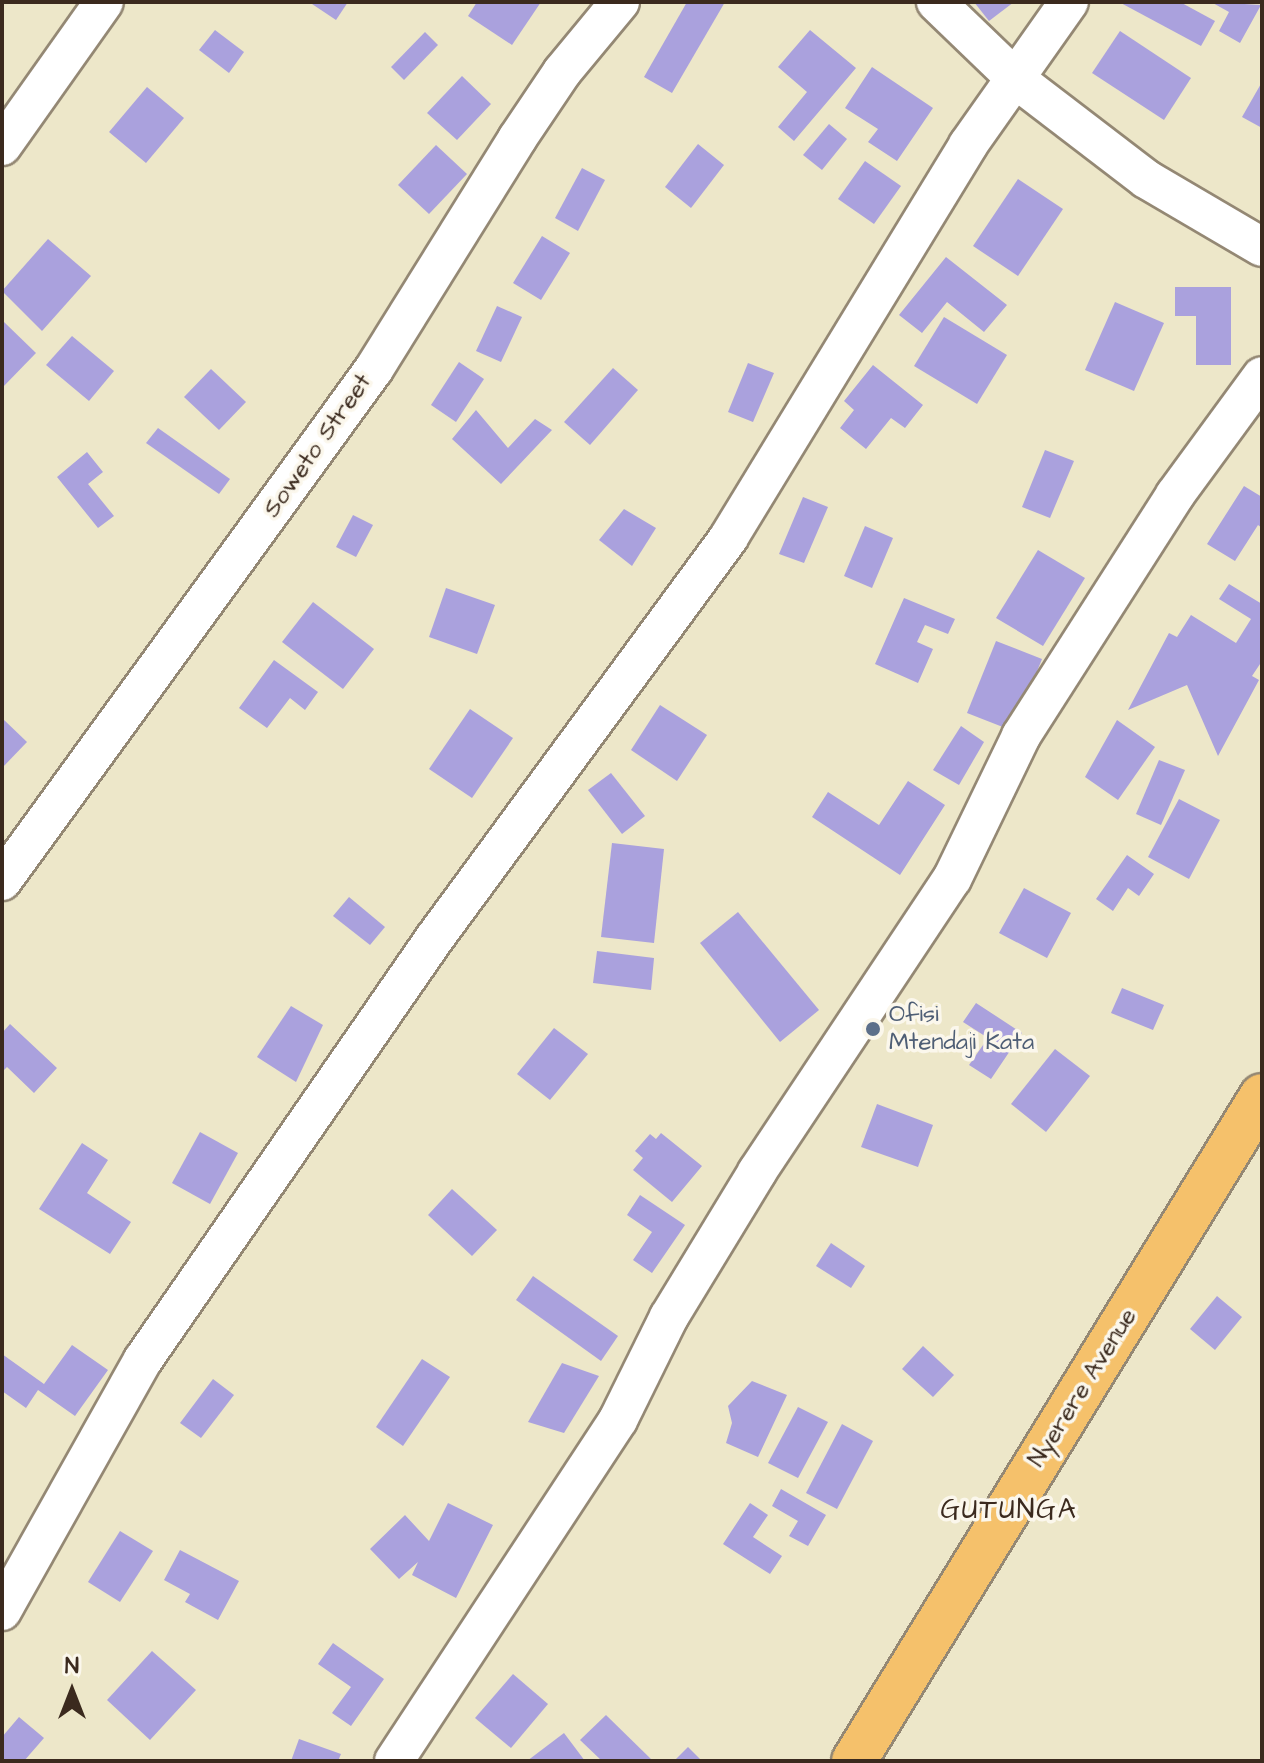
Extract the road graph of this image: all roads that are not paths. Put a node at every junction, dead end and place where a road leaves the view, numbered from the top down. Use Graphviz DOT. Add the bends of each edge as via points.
graph roads {
  1 [pos="104,2"];
  2 [pos="620,2"];
  3 [pos="936,2"];
  4 [pos="1069,2"];
  5 [pos="1018,81"];
  6 [pos="2,146"];
  7 [pos="1262,247"];
  8 [pos="1262,376"];
  9 [pos="2,881"];
  10 [pos="1262,1096"];
  11 [pos="2,1611"];
  12 [pos="394,1761"];
  13 [pos="854,1761"];
  1 -- 6 [label="street"];
  2 -- 9 [label="street, Soweto Street" via="524,128 374,369"];
  3 -- 5 [label="street"];
  4 -- 5 [label="street"];
  5 -- 7 [label="street" via="1146,179"];
  5 -- 11 [label="street" via="968,145 729,537 434,939 143,1360"];
  8 -- 12 [label="street" via="1175,495 1021,736 952,879 757,1172 669,1317 618,1420"];
  10 -- 13 [label="main road, Nyerere Avenue"];
}
